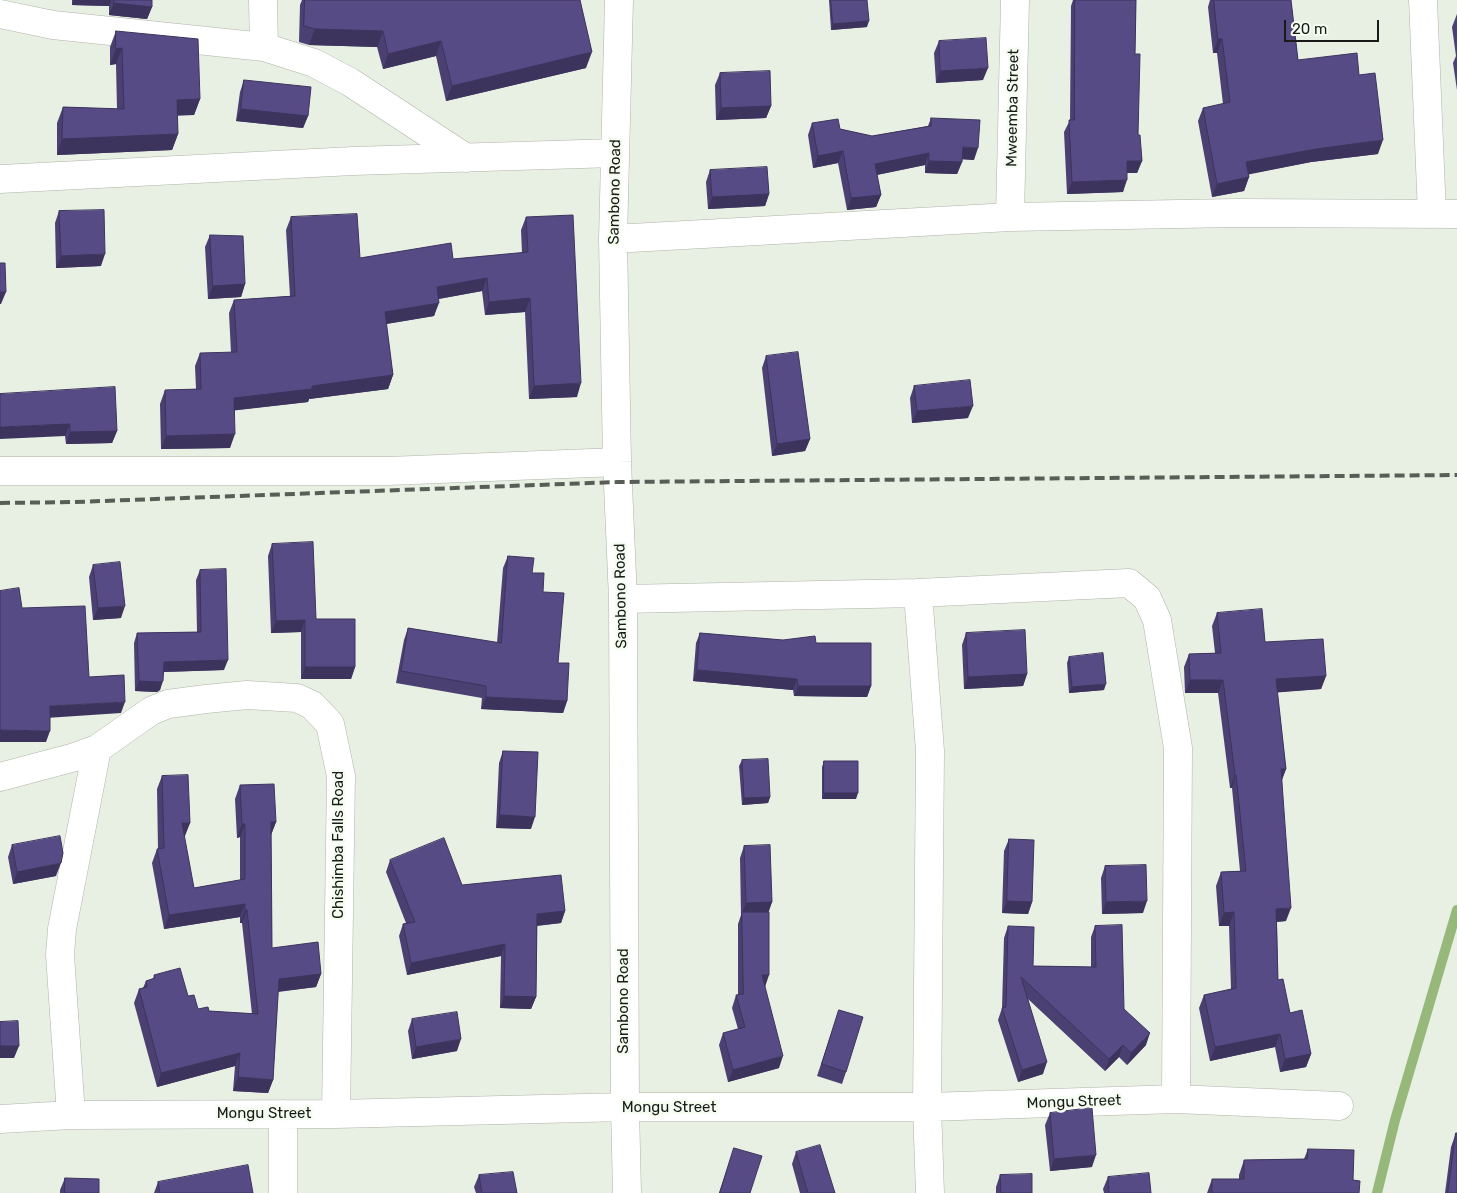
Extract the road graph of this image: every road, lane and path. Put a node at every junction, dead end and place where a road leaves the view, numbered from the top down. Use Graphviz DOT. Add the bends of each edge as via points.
graph roads {
  1 [pos="263,0"];
  2 [pos="619,0"];
  3 [pos="1015,0"];
  4 [pos="1423,0"];
  5 [pos="0,14"];
  6 [pos="264,47"];
  7 [pos="615,153"];
  8 [pos="466,158"];
  9 [pos="0,179"];
  10 [pos="1445,214"];
  11 [pos="1010,217"];
  12 [pos="613,240"];
  13 [pos="617,462"];
  14 [pos="0,472"];
  15 [pos="918,593"];
  16 [pos="622,599"];
  17 [pos="97,749"];
  18 [pos="0,778"];
  19 [pos="1176,1099"];
  20 [pos="1338,1106"];
  21 [pos="926,1107"];
  22 [pos="625,1108"];
  23 [pos="282,1114"];
  24 [pos="336,1114"];
  25 [pos="71,1116"];
  26 [pos="0,1119"];
  27 [pos="283,1193"];
  28 [pos="627,1193"];
  29 [pos="930,1193"];
  1 -- 6 [label="street"];
  2 -- 7 [label="street, Sambono Road"];
  3 -- 11 [label="street, Mweemba Street"];
  4 -- 10 [label="street"];
  5 -- 6 [label="street" via="53,25"];
  6 -- 8 [label="street" via="314,62"];
  7 -- 8 [label="street"];
  7 -- 12 [label="street, Sambono Road"];
  8 -- 9 [label="street"];
  10 -- 11 [label="street"];
  11 -- 12 [label="street"];
  12 -- 13 [label="street, Sambono Road"];
  13 -- 14 [label="street" via="388,471"];
  13 -- 16 [label="street, Sambono Road"];
  15 -- 16 [label="street"];
  15 -- 19 [label="street" via="1129,583 1147,598 1157,620 1178,748"];
  15 -- 21 [label="street" via="930,751"];
  16 -- 22 [label="street, Sambono Road"];
  17 -- 18 [label="street, Chishimba Falls Road"];
  17 -- 24 [label="street, Chishimba Falls Road" via="151,711 168,704 206,699 247,695 297,698 312,705 330,724 341,776"];
  17 -- 25 [label="street" via="62,929 60,955"];
  19 -- 20 [label="street, Mongu Street"];
  19 -- 21 [label="street, Mongu Street"];
  21 -- 22 [label="street, Mongu Street"];
  21 -- 29 [label="street"];
  22 -- 24 [label="street, Mongu Street"];
  22 -- 28 [label="street, Sambono Road"];
  23 -- 24 [label="street, Mongu Street"];
  23 -- 25 [label="street, Mongu Street"];
  23 -- 27 [label="street"];
  25 -- 26 [label="street, Mongu Street"];
}
